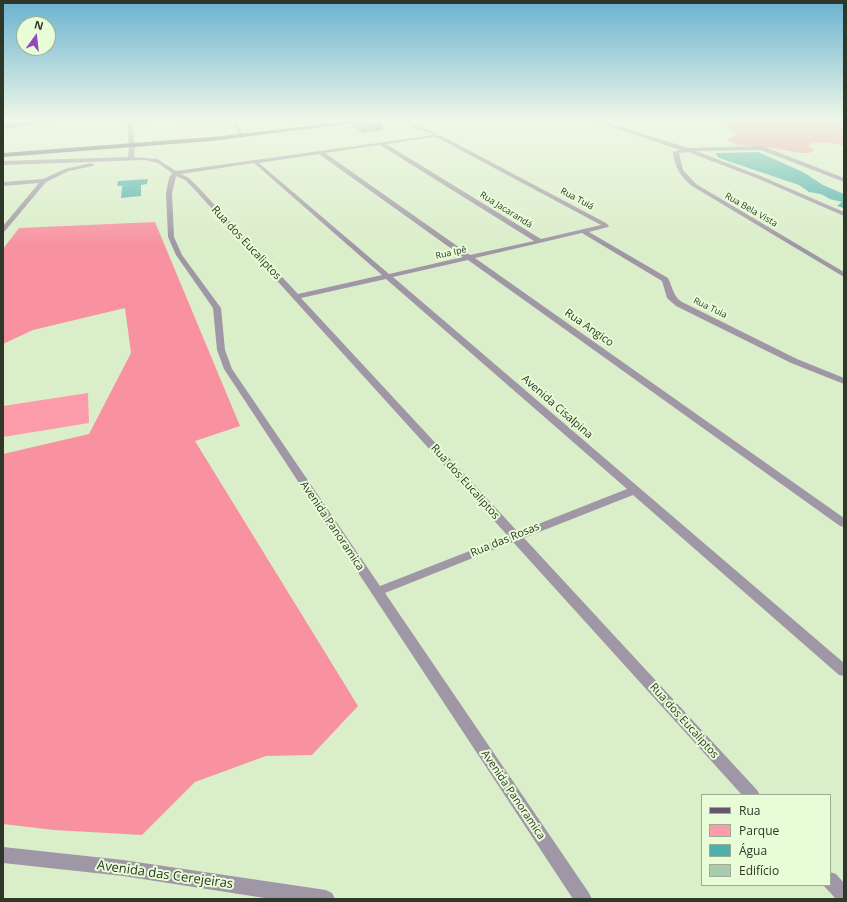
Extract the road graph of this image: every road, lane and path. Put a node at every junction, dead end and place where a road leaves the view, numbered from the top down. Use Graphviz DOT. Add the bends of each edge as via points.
graph roads {
  1 [pos="30,161"];
  2 [pos="108,161"];
  3 [pos="161,161"];
  4 [pos="260,161"];
  5 [pos="333,161"];
  6 [pos="409,161"];
  7 [pos="485,161"];
  8 [pos="677,161"];
  9 [pos="717,161"];
  10 [pos="796,161"];
  11 [pos="254,162"];
  12 [pos="3,163"];
  13 [pos="176,173"];
  14 [pos="844,180"];
  15 [pos="44,181"];
  16 [pos="3,184"];
  17 [pos="844,214"];
  18 [pos="604,224"];
  19 [pos="3,230"];
  20 [pos="584,232"];
  21 [pos="541,242"];
  22 [pos="470,258"];
  23 [pos="844,275"];
  24 [pos="388,276"];
  25 [pos="296,297"];
  26 [pos="844,381"];
  27 [pos="635,490"];
  28 [pos="844,523"];
  29 [pos="515,536"];
  30 [pos="376,592"];
  31 [pos="844,671"];
  32 [pos="751,794"];
  33 [pos="3,855"];
  34 [pos="831,881"];
  35 [pos="844,895"];
  36 [pos="326,899"];
  37 [pos="583,899"];
  1 -- 12 [label="street"];
  2 -- 15 [label="street" via="67,170"];
  3 -- 13 [label="street"];
  4 -- 11 [label="street"];
  5 -- 22 [label="street, Rua Angico"];
  6 -- 21 [label="street, Rua Jacarandá"];
  7 -- 18 [label="street, Rua Tuiá"];
  8 -- 23 [label="street, Rua Bela Vista" via="680,171 688,180 718,201"];
  9 -- 17 [label="street"];
  10 -- 14 [label="street"];
  11 -- 13 [label="street"];
  11 -- 24 [label="street, Avenida Cisalpina"];
  13 -- 25 [label="street, Rua dos Eucaliptos" via="196,188"];
  13 -- 30 [label="street, Avenida Panoramica" via="172,178 169,193 171,237 179,255 216,308 221,350 228,369"];
  15 -- 16 [label="street"];
  15 -- 19 [label="street"];
  18 -- 20 [label="street, Rua Ipê" via="606,226 603,228"];
  20 -- 21 [label="street, Rua Ipê"];
  20 -- 26 [label="street, Rua Tuia" via="665,280 671,298 679,304 794,361"];
  21 -- 22 [label="street, Rua Ipê"];
  22 -- 24 [label="street, Rua Ipê"];
  22 -- 28 [label="street, Rua Angico"];
  24 -- 25 [label="street, Rua Ipê"];
  24 -- 27 [label="street, Avenida Cisalpina"];
  25 -- 29 [label="street, Rua dos Eucaliptos"];
  27 -- 29 [label="street, Rua das Rosas"];
  27 -- 31 [label="street, Avenida Cisalpina"];
  29 -- 30 [label="street, Rua das Rosas"];
  29 -- 32 [label="street, Rua dos Eucaliptos"];
  30 -- 37 [label="street, Avenida Panoramica"];
  33 -- 36 [label="street, Avenida das Cerejeiras" via="123,868"];
  34 -- 35 [label="street"];
}
